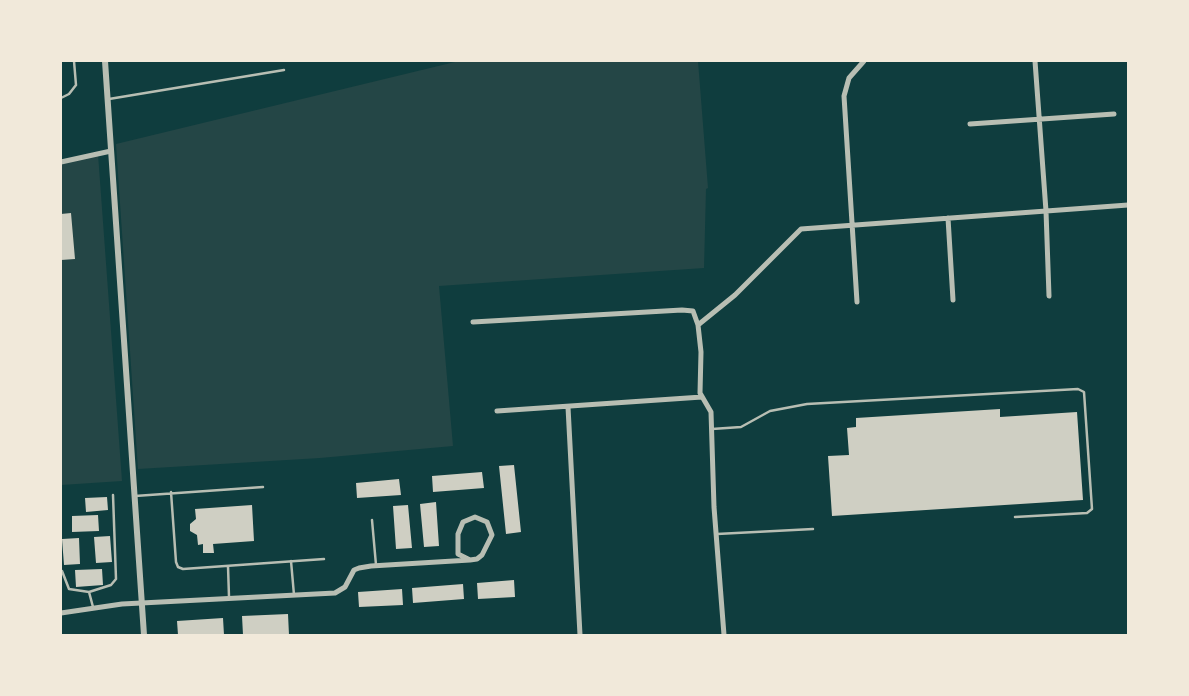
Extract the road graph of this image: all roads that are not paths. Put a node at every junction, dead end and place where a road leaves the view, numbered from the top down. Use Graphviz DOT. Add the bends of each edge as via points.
graph roads {
  1 [pos="74,61"];
  2 [pos="105,61"];
  3 [pos="1035,61"];
  4 [pos="863,62"];
  5 [pos="284,70"];
  6 [pos="61,98"];
  7 [pos="108,100"];
  8 [pos="1114,114"];
  9 [pos="1040,119"];
  10 [pos="970,124"];
  11 [pos="111,152"];
  12 [pos="61,162"];
  13 [pos="1128,205"];
  14 [pos="1046,210"];
  15 [pos="948,218"];
  16 [pos="852,224"];
  17 [pos="1049,296"];
  18 [pos="953,300"];
  19 [pos="857,302"];
  20 [pos="473,322"];
  21 [pos="698,325"];
  22 [pos="702,398"];
  23 [pos="568,407"];
  24 [pos="497,411"];
  25 [pos="712,429"];
  26 [pos="263,487"];
  27 [pos="171,492"];
  28 [pos="113,495"];
  29 [pos="134,496"];
  30 [pos="1015,517"];
  31 [pos="372,520"];
  32 [pos="813,529"];
  33 [pos="716,534"];
  34 [pos="324,559"];
  35 [pos="470,560"];
  36 [pos="292,561"];
  37 [pos="376,565"];
  38 [pos="228,566"];
  39 [pos="62,571"];
  40 [pos="89,592"];
  41 [pos="294,595"];
  42 [pos="229,598"];
  43 [pos="142,603"];
  44 [pos="93,607"];
  45 [pos="61,613"];
  46 [pos="144,635"];
  47 [pos="580,635"];
  48 [pos="724,635"];
  1 -- 6 [label="lane" via="76,85"];
  2 -- 7 [label="street"];
  3 -- 9 [label="street"];
  4 -- 16 [label="street" via="849,78 844,96"];
  5 -- 7 [label="lane"];
  7 -- 11 [label="street"];
  8 -- 9 [label="street"];
  9 -- 10 [label="street"];
  9 -- 14 [label="street"];
  11 -- 12 [label="street"];
  11 -- 29 [label="street"];
  13 -- 14 [label="street"];
  14 -- 15 [label="street"];
  14 -- 17 [label="street"];
  15 -- 16 [label="street"];
  15 -- 18 [label="street"];
  16 -- 19 [label="street"];
  16 -- 21 [label="street" via="801,229 735,294"];
  20 -- 21 [label="street" via="682,310 693,311"];
  21 -- 22 [label="street"];
  22 -- 23 [label="street"];
  22 -- 25 [label="street" via="711,412"];
  23 -- 24 [label="street"];
  23 -- 47 [label="street"];
  25 -- 30 [label="lane" via="741,427 770,411 807,404 1078,389 1084,392 1092,509 1087,513"];
  25 -- 33 [label="street"];
  26 -- 27 [label="lane"];
  27 -- 29 [label="lane"];
  27 -- 38 [label="lane" via="178,567 183,570"];
  28 -- 40 [label="lane" via="116,579 112,584"];
  29 -- 43 [label="street"];
  31 -- 37 [label="lane"];
  32 -- 33 [label="lane"];
  33 -- 48 [label="street"];
  34 -- 36 [label="lane"];
  35 -- 35 [label="street" via="482,555 492,535 488,522 476,517 463,522 458,534 458,554"];
  35 -- 37 [label="street"];
  36 -- 38 [label="lane"];
  36 -- 41 [label="lane"];
  37 -- 41 [label="street" via="354,570 345,586 334,593"];
  38 -- 42 [label="lane"];
  39 -- 40 [label="lane" via="69,589"];
  40 -- 44 [label="lane"];
  41 -- 42 [label="street"];
  42 -- 43 [label="street"];
  43 -- 44 [label="street"];
  43 -- 46 [label="street"];
  44 -- 45 [label="street"];
}
